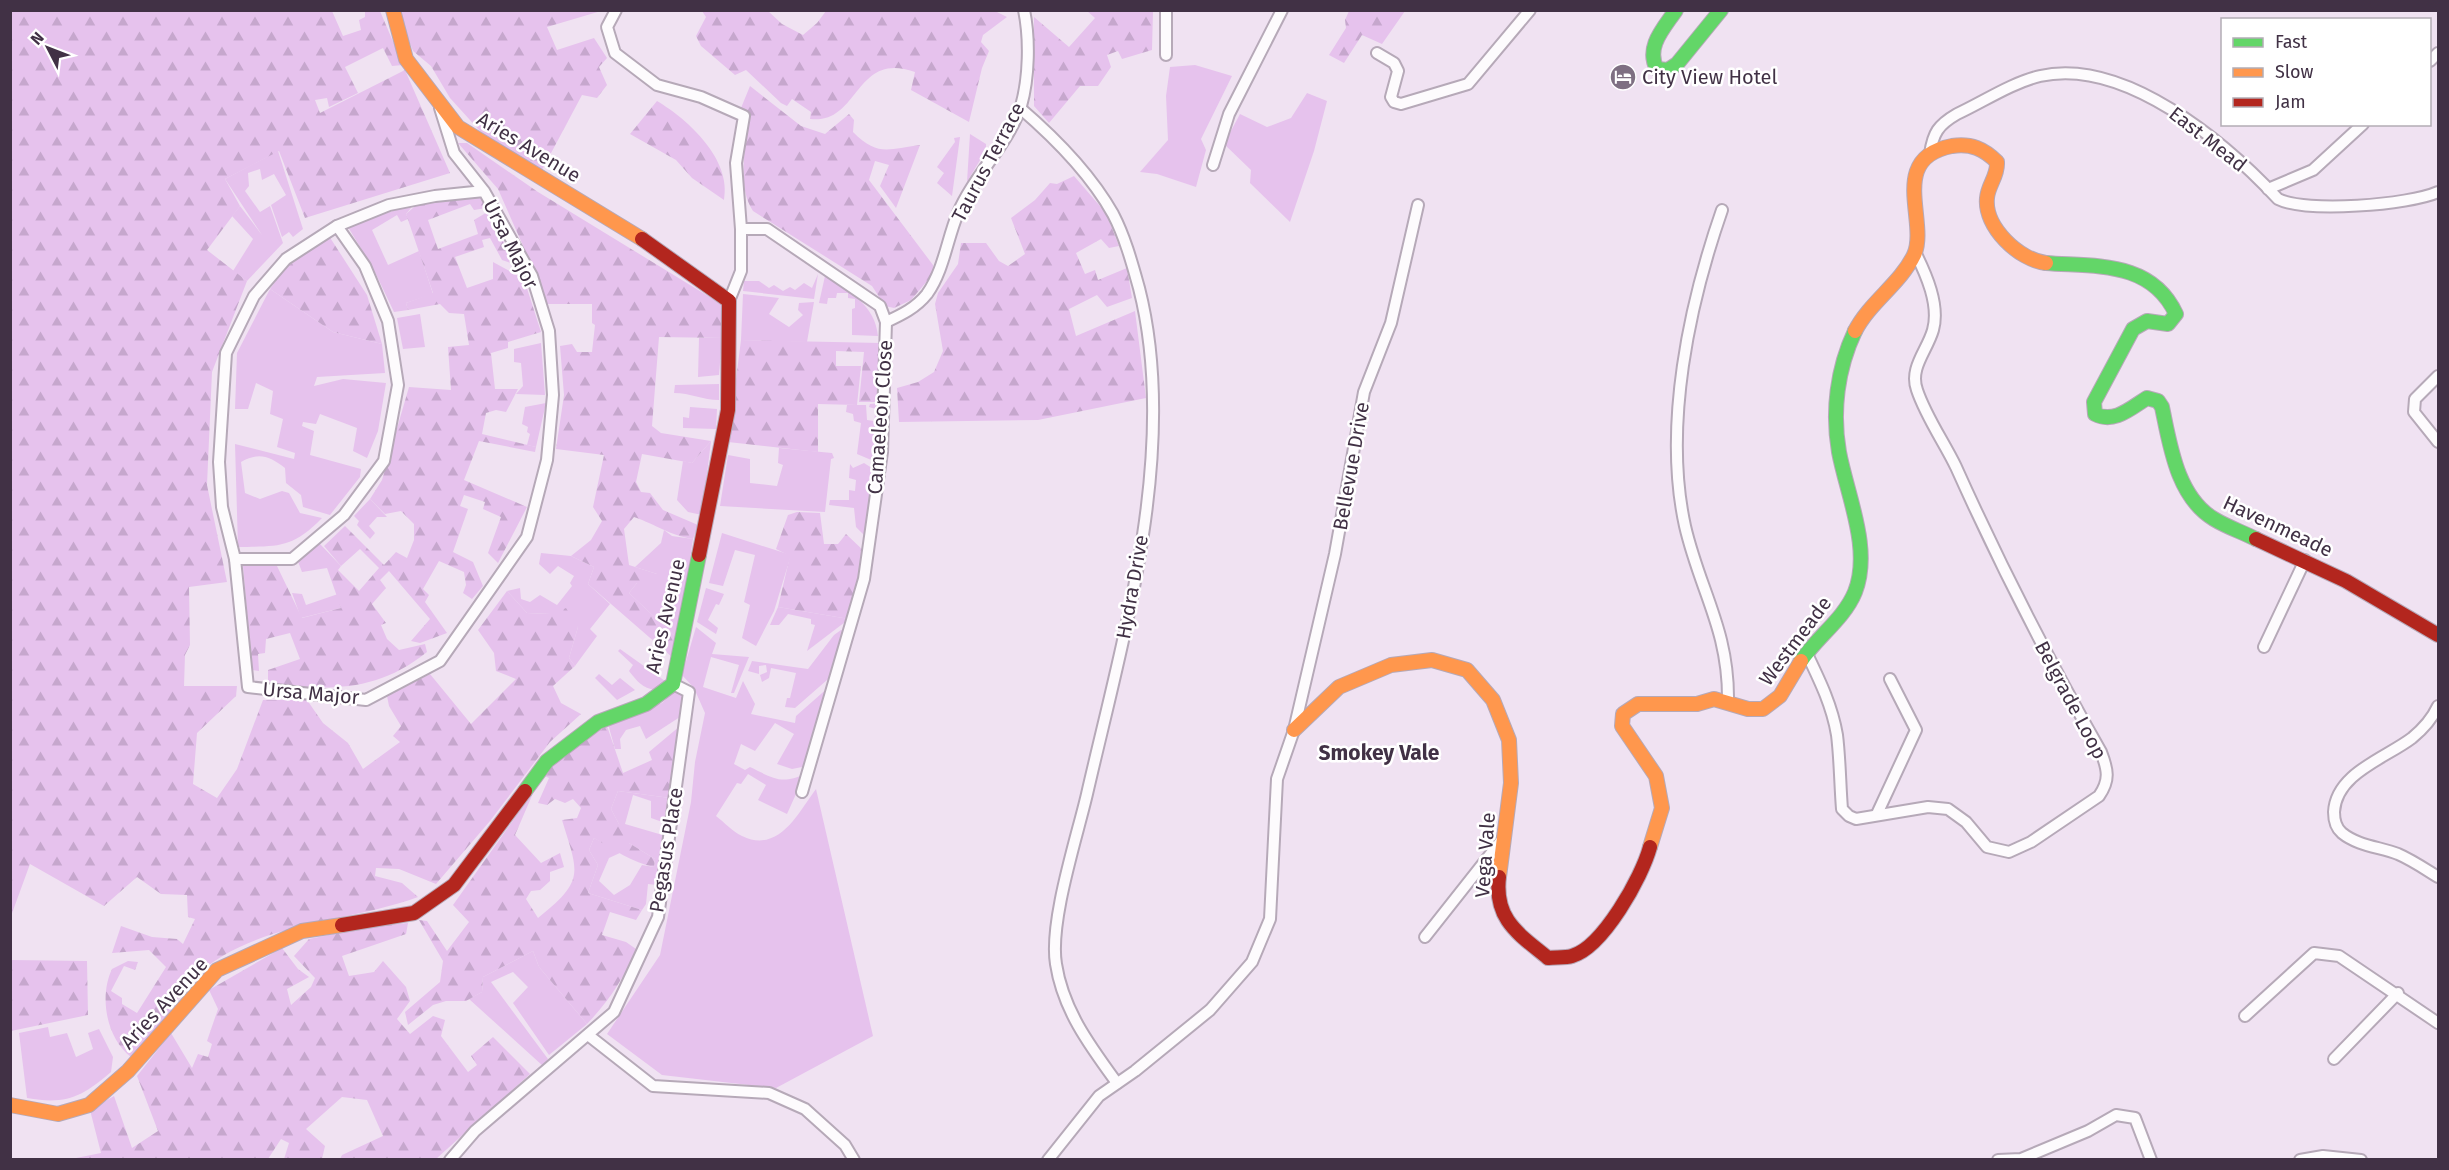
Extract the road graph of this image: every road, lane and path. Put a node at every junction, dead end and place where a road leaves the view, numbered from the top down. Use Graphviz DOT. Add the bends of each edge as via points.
graph roads {
  1 [pos="393,10"];
  2 [pos="616,10"];
  3 [pos="1024,10"];
  4 [pos="1166,10"];
  5 [pos="1282,10"];
  6 [pos="1530,10"];
  7 [pos="1676,10"];
  8 [pos="1721,10"];
  9 [pos="1377,53"];
  10 [pos="1166,55"];
  11 [pos="438,100"];
  12 [pos="1020,108"];
  13 [pos="2361,126"];
  14 [pos="1930,154"];
  15 [pos="1213,165"];
  16 [pos="2268,189"];
  17 [pos="484,191"];
  18 [pos="2439,192"];
  19 [pos="1418,205"];
  20 [pos="1722,210"];
  21 [pos="337,226"];
  22 [pos="741,229"];
  23 [pos="1915,252"];
  24 [pos="729,301"];
  25 [pos="886,322"];
  26 [pos="2439,376"];
  27 [pos="2439,442"];
  28 [pos="235,559"];
  29 [pos="2305,560"];
  30 [pos="2439,635"];
  31 [pos="2264,647"];
  32 [pos="1806,652"];
  33 [pos="1890,679"];
  34 [pos="673,684"];
  35 [pos="1728,701"];
  36 [pos="2439,706"];
  37 [pos="1294,730"];
  38 [pos="802,792"];
  39 [pos="1877,814"];
  40 [pos="1504,837"];
  41 [pos="2439,877"];
  42 [pos="1425,937"];
  43 [pos="2398,993"];
  44 [pos="2245,1016"];
  45 [pos="2439,1023"];
  46 [pos="588,1035"];
  47 [pos="2334,1059"];
  48 [pos="1117,1083"];
  49 [pos="10,1105"];
  50 [pos="450,1160"];
  51 [pos="854,1160"];
  52 [pos="1048,1160"];
  53 [pos="1998,1160"];
  54 [pos="2151,1160"];
  55 [pos="2300,1160"];
  56 [pos="2361,1160"];
  1 -- 11 [label="street, Aries Avenue" via="406,59"];
  2 -- 22 [label="street" via="607,27 615,53 657,84 744,116 736,163"];
  3 -- 12 [label="street, Taurus Terrace" via="1026,76"];
  4 -- 10 [label="street"];
  5 -- 15 [label="street" via="1229,114"];
  6 -- 9 [label="street" via="1468,84 1452,91 1401,104 1394,102 1391,97 1398,71 1394,63"];
  7 -- 8 [label="street" via="1651,50 1651,62 1657,69 1668,70 1677,64"];
  11 -- 17 [label="street, Ursa Major" via="454,153"];
  11 -- 24 [label="street, Aries Avenue" via="458,127 634,233"];
  12 -- 25 [label="street, Taurus Terrace" via="969,189 939,272 926,295 906,313"];
  12 -- 48 [label="street, Hydra Drive" via="1046,130 1090,180 1113,215 1130,256 1151,356 1154,418 1147,498 1122,643 1059,912 1055,960 1062,994 1083,1036"];
  13 -- 16 [label="street" via="2313,170"];
  14 -- 16 [label="street, East Mead" via="1933,134 1957,114 2039,76 2071,75 2133,90 2180,114 2211,136"];
  14 -- 23 [label="street" via="1914,182"];
  14 -- 29 [label="street, Havenmeade" via="1953,146 1970,146 1994,158 1998,170 1986,203 2004,239 2020,256 2040,263 2107,266 2149,283 2169,298 2176,314 2173,320 2163,324 2147,321 2133,329 2094,402 2095,414 2106,418 2119,415 2146,398 2158,401 2177,472 2193,500 2212,518"];
  16 -- 18 [label="street, East Mead" via="2287,204 2322,206 2397,202"];
  17 -- 21 [label="street, Ursa Major" via="389,205"];
  17 -- 28 [label="street, Ursa Major" via="532,276 549,331 553,395 547,460 527,537 440,661 366,700 248,687"];
  19 -- 37 [label="street, Bellevue Drive" via="1391,323 1364,392 1335,554"];
  20 -- 35 [label="street, Westmeade" via="1690,321 1678,446 1680,502 1724,645"];
  21 -- 28 [label="street, Ursa Major" via="286,259 254,296 226,353 219,462 222,507"];
  21 -- 28 [label="street" via="365,266 388,321 398,385 384,461 344,515 292,559"];
  22 -- 24 [label="street" via="741,271"];
  22 -- 25 [label="street, Camaeleon Close" via="766,229 880,306"];
  23 -- 32 [label="street, Westmeade" via="1865,313 1841,372 1836,412 1859,552 1858,583 1850,602"];
  23 -- 39 [label="street, Belgrade Loop" via="1926,274 1934,311 1933,330 1915,370 1916,390 2025,615 2101,752 2108,776 2099,796 2031,842 2009,852 1987,847 1966,822 1948,809 1928,807"];
  24 -- 34 [label="street, Aries Avenue" via="728,410"];
  25 -- 38 [label="street, Camaeleon Close" via="882,452 864,579"];
  26 -- 27 [label="street" via="2415,399 2414,412"];
  29 -- 30 [label="street, Havenmeade" via="2388,603"];
  29 -- 31 [label="street"];
  32 -- 35 [label="street, Westmeade" via="1769,707 1755,711"];
  32 -- 39 [label="street, Belgrade Loop" via="1826,693 1837,734 1842,809 1856,819"];
  33 -- 39 [label="street" via="1916,730"];
  34 -- 46 [label="street, Pegasus Place" via="689,692 657,917 614,1012"];
  34 -- 49 [label="street, Aries Avenue" via="646,704 598,722 547,761 454,885 414,913 302,931 217,969 128,1071 89,1105 58,1114"];
  35 -- 40 [label="street, Vega Vale" via="1640,704 1623,714 1622,726 1656,776 1662,808 1644,869 1604,932 1583,950 1573,956 1548,958 1511,928 1498,889"];
  36 -- 41 [label="street" via="2411,738 2350,780 2334,809 2336,825 2345,835 2402,855"];
  37 -- 40 [label="street, Vega Vale" via="1339,687 1391,665 1432,660 1467,670 1493,700 1509,740 1511,783"];
  37 -- 48 [label="street, Bellevue Drive" via="1277,779 1270,919 1252,962 1210,1010"];
  40 -- 42 [label="street"];
  43 -- 44 [label="street" via="2339,956 2314,953"];
  43 -- 45 [label="street"];
  43 -- 47 [label="street"];
  46 -- 50 [label="street, Pegasus Place" via="476,1131"];
  46 -- 51 [label="street" via="652,1086 769,1093 805,1109 845,1145"];
  48 -- 52 [label="street, Bellevue Drive" via="1099,1096"];
  53 -- 54 [label="street" via="2021,1159 2124,1114 2135,1118"];
  55 -- 56 [label="street" via="2323,1155"];
}
